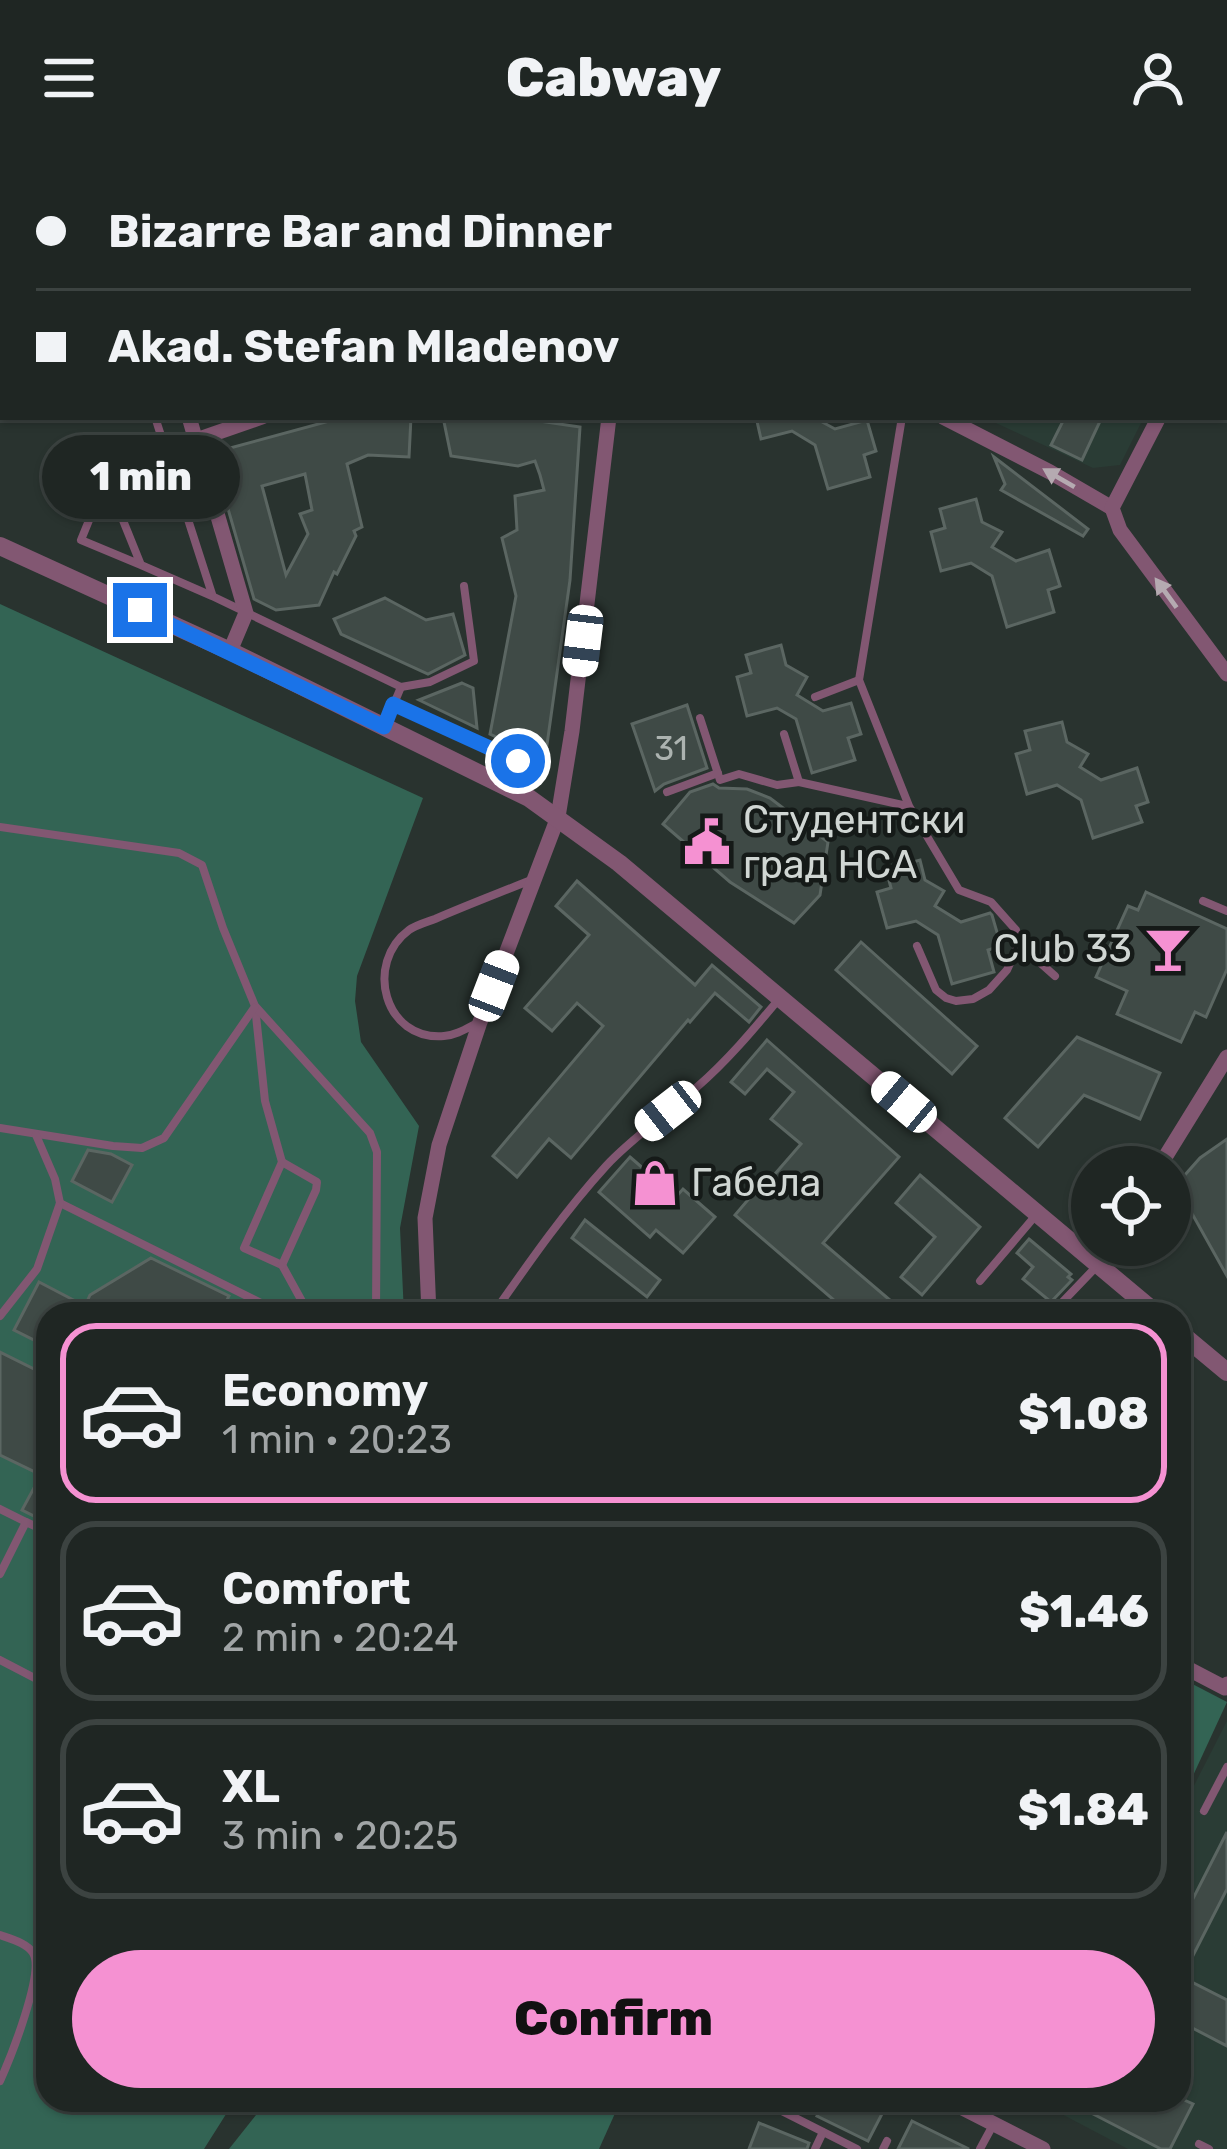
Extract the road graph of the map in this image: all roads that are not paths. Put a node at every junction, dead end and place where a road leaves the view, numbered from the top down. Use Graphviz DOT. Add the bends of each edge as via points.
graph roads {
  1 [pos="156,420"];
  2 [pos="189,420"];
  3 [pos="253,420"];
  4 [pos="609,420"];
  5 [pos="902,420"];
  6 [pos="950,420"];
  7 [pos="1157,420"];
  8 [pos="196,440"];
  9 [pos="166,451"];
  10 [pos="1112,508"];
  11 [pos="0,546"];
  12 [pos="141,565"];
  13 [pos="464,586"];
  14 [pos="212,596"];
  15 [pos="246,613"];
  16 [pos="1227,643"];
  17 [pos="230,651"];
  18 [pos="1212,656"];
  19 [pos="1227,674"];
  20 [pos="859,680"];
  21 [pos="401,687"];
  22 [pos="815,697"];
  23 [pos="393,704"];
  24 [pos="700,718"];
  25 [pos="384,727"];
  26 [pos="784,734"];
  27 [pos="518,761"];
  28 [pos="718,773"];
  29 [pos="799,782"];
  30 [pos="667,792"];
  31 [pos="909,806"];
  32 [pos="558,818"];
  33 [pos="0,827"];
  34 [pos="534,879"];
  35 [pos="1203,901"];
  36 [pos="1227,911"];
  37 [pos="1019,944"];
  38 [pos="917,946"];
  39 [pos="1055,976"];
  40 [pos="780,998"];
  41 [pos="255,1006"];
  42 [pos="480,1022"];
  43 [pos="1224,1066"];
  44 [pos="0,1129"];
  45 [pos="35,1133"];
  46 [pos="1173,1146"];
  47 [pos="282,1162"];
  48 [pos="61,1202"];
  49 [pos="1037,1214"];
  50 [pos="1071,1242"];
  51 [pos="281,1265"];
  52 [pos="1097,1266"];
  53 [pos="1099,1266"];
  54 [pos="980,1281"];
  55 [pos="260,1302"];
  56 [pos="302,1302"];
  57 [pos="376,1302"];
  58 [pos="428,1302"];
  59 [pos="502,1302"];
  60 [pos="1063,1302"];
  61 [pos="1143,1302"];
  62 [pos="0,1316"];
  63 [pos="1191,1342"];
  64 [pos="1227,1372"];
  65 [pos="0,1509"];
  66 [pos="26,1522"];
  67 [pos="36,1527"];
  68 [pos="0,1574"];
  69 [pos="0,1660"];
  70 [pos="1191,1670"];
  71 [pos="36,1679"];
  72 [pos="1227,1684"];
  73 [pos="1227,1767"];
  74 [pos="1204,1810"];
  75 [pos="0,1935"];
  76 [pos="36,1956"];
  77 [pos="36,1974"];
  78 [pos="0,2081"];
  79 [pos="784,2112"];
  80 [pos="971,2112"];
  81 [pos="788,2114"];
  82 [pos="994,2124"];
  83 [pos="824,2132"];
  84 [pos="1199,2144"];
  85 [pos="815,2149"];
  86 [pos="857,2149"];
  87 [pos="980,2149"];
  88 [pos="1043,2149"];
  89 [pos="1209,2149"];
  1 -- 9 [label="lane"];
  2 -- 8 [label="street"];
  3 -- 8 [label="street"];
  4 -- 32 [label="street"];
  5 -- 20 [label="lane"];
  10 -- 6 [label="street, one-way"];
  7 -- 10 [label="street"];
  8 -- 9 [label="lane"];
  8 -- 15 [label="street"];
  9 -- 14 [label="lane"];
  18 -- 10 [label="street, one-way"];
  11 -- 17 [label="street"];
  12 -- 12 [label="lane" via="81,539 92,513 116,503"];
  12 -- 14 [label="lane"];
  13 -- 21 [label="lane" via="474,661"];
  14 -- 15 [label="lane"];
  15 -- 17 [label="street"];
  15 -- 21 [label="lane"];
  16 -- 18 [label="lane"];
  17 -- 25 [label="street"];
  18 -- 19 [label="street"];
  20 -- 22 [label="lane"];
  20 -- 31 [label="lane"];
  21 -- 23 [label="lane"];
  23 -- 25 [label="lane"];
  23 -- 27 [label="lane"];
  24 -- 28 [label="lane"];
  25 -- 32 [label="street"];
  26 -- 29 [label="lane"];
  28 -- 29 [label="lane" via="720,780 739,774"];
  28 -- 30 [label="lane"];
  29 -- 31 [label="lane"];
  31 -- 37 [label="lane" via="959,890 991,902"];
  32 -- 34 [label="street"];
  32 -- 40 [label="street"];
  33 -- 41 [label="lane" via="179,853 202,865"];
  34 -- 42 [label="street"];
  34 -- 42 [label="lane" via="408,931 388,954 386,998 405,1025 449,1036"];
  35 -- 36 [label="lane"];
  37 -- 38 [label="lane" via="989,990 956,1001 936,990"];
  37 -- 39 [label="lane"];
  40 -- 49 [label="street"];
  40 -- 59 [label="lane" via="728,1060 606,1166"];
  41 -- 45 [label="lane" via="164,1138 142,1148"];
  41 -- 47 [label="lane" via="265,1101"];
  41 -- 57 [label="lane" via="370,1133 377,1152"];
  42 -- 58 [label="street" via="439,1145 425,1218"];
  43 -- 46 [label="street"];
  44 -- 45 [label="lane"];
  45 -- 48 [label="lane"];
  47 -- 51 [label="lane" via="317,1182"];
  47 -- 51 [label="lane" via="244,1248"];
  48 -- 55 [label="lane"];
  48 -- 62 [label="lane" via="37,1270"];
  49 -- 50 [label="street"];
  49 -- 54 [label="lane"];
  51 -- 56 [label="lane"];
  52 -- 60 [label="lane"];
  53 -- 61 [label="street"];
  63 -- 64 [label="street"];
  65 -- 66 [label="lane"];
  66 -- 67 [label="lane"];
  66 -- 68 [label="lane"];
  69 -- 71 [label="lane"];
  70 -- 72 [label="street"];
  73 -- 74 [label="lane"];
  75 -- 76 [label="lane"];
  77 -- 78 [label="lane"];
  79 -- 81 [label="lane"];
  80 -- 82 [label="street"];
  81 -- 83 [label="lane"];
  82 -- 87 [label="lane"];
  82 -- 88 [label="street"];
  83 -- 85 [label="lane"];
  83 -- 86 [label="lane"];
  84 -- 89 [label="lane"];
}
